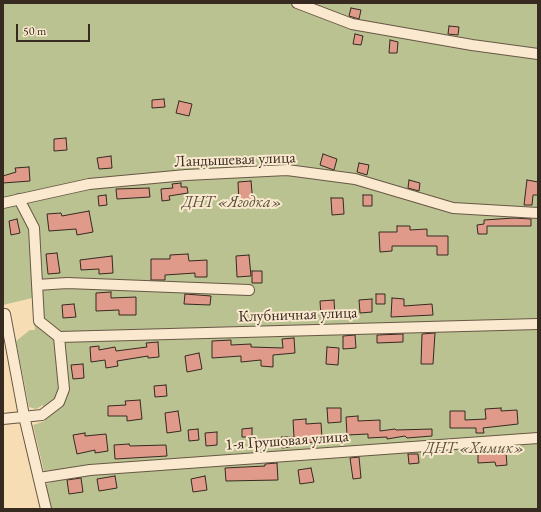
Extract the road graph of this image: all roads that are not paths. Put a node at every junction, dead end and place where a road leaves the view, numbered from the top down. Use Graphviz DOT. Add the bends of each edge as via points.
graph roads {
  1 [pos="298,3"];
  2 [pos="538,54"];
  3 [pos="19,199"];
  4 [pos="3,202"];
  5 [pos="538,212"];
  6 [pos="37,285"];
  7 [pos="249,290"];
  8 [pos="5,314"];
  9 [pos="538,324"];
  10 [pos="59,337"];
  11 [pos="24,416"];
  12 [pos="3,419"];
  13 [pos="538,438"];
  14 [pos="39,478"];
  15 [pos="46,509"];
  1 -- 2 [label="street" via="352,24"];
  3 -- 4 [label="street, Ландышевая улица"];
  3 -- 5 [label="street, Ландышевая улица" via="89,184 186,175 287,170 355,179 453,208"];
  3 -- 6 [label="street" via="34,228"];
  6 -- 7 [label="street" via="67,283"];
  6 -- 10 [label="street" via="39,321"];
  8 -- 11 [label="street"];
  9 -- 10 [label="street, Клубничная улица"];
  10 -- 11 [label="street" via="64,389 59,402 42,415"];
  11 -- 12 [label="street"];
  11 -- 14 [label="street"];
  13 -- 14 [label="street, 1-я Грушовая улица" via="90,470"];
  14 -- 15 [label="street"];
}
